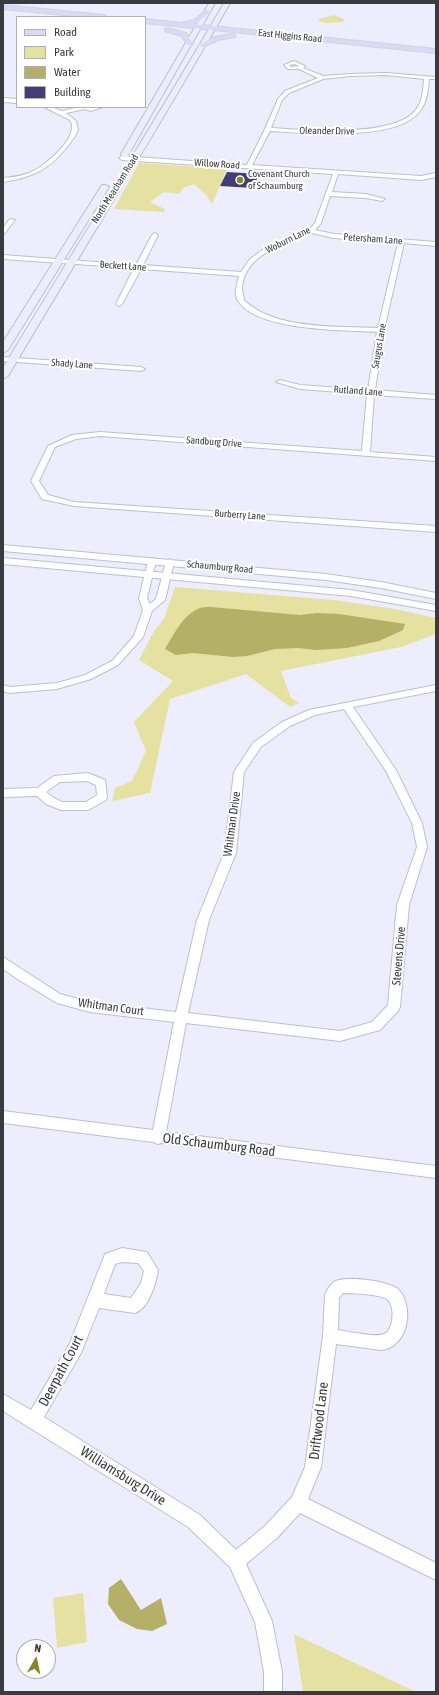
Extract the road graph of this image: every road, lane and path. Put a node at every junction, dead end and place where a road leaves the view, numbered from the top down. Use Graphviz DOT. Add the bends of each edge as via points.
graph roads {
  1 [pos="212,3"];
  2 [pos="227,3"];
  3 [pos="3,7"];
  4 [pos="3,12"];
  5 [pos="207,12"];
  6 [pos="45,16"];
  7 [pos="94,16"];
  8 [pos="217,19"];
  9 [pos="146,21"];
  10 [pos="174,24"];
  11 [pos="146,27"];
  12 [pos="146,27"];
  13 [pos="198,29"];
  14 [pos="211,30"];
  15 [pos="274,35"];
  16 [pos="245,36"];
  17 [pos="189,44"];
  18 [pos="203,45"];
  19 [pos="436,51"];
  20 [pos="436,55"];
  21 [pos="300,68"];
  22 [pos="427,77"];
  23 [pos="322,78"];
  24 [pos="436,78"];
  25 [pos="3,100"];
  26 [pos="16,101"];
  27 [pos="49,108"];
  28 [pos="81,108"];
  29 [pos="60,113"];
  30 [pos="268,129"];
  31 [pos="134,159"];
  32 [pos="120,161"];
  33 [pos="249,166"];
  34 [pos="336,172"];
  35 [pos="434,176"];
  36 [pos="111,177"];
  37 [pos="3,180"];
  38 [pos="328,194"];
  39 [pos="382,200"];
  40 [pos="12,220"];
  41 [pos="311,231"];
  42 [pos="3,232"];
  43 [pos="155,235"];
  44 [pos="401,241"];
  45 [pos="436,244"];
  46 [pos="3,257"];
  47 [pos="58,261"];
  48 [pos="71,262"];
  49 [pos="138,267"];
  50 [pos="243,274"];
  51 [pos="119,304"];
  52 [pos="381,330"];
  53 [pos="3,350"];
  54 [pos="8,360"];
  55 [pos="141,369"];
  56 [pos="3,376"];
  57 [pos="280,382"];
  58 [pos="371,392"];
  59 [pos="436,396"];
  60 [pos="366,453"];
  61 [pos="436,459"];
  62 [pos="45,497"];
  63 [pos="436,530"];
  64 [pos="3,548"];
  65 [pos="3,561"];
  66 [pos="152,561"];
  67 [pos="170,562"];
  68 [pos="149,575"];
  69 [pos="166,577"];
  70 [pos="436,596"];
  71 [pos="436,608"];
  72 [pos="148,610"];
  73 [pos="3,688"];
  74 [pos="436,688"];
  75 [pos="347,706"];
  76 [pos="39,792"];
  77 [pos="3,794"];
  78 [pos="3,962"];
  79 [pos="181,1016"];
  80 [pos="3,1117"];
  81 [pos="158,1138"];
  82 [pos="436,1172"];
  83 [pos="95,1300"];
  84 [pos="330,1336"];
  85 [pos="3,1402"];
  86 [pos="34,1420"];
  87 [pos="298,1503"];
  88 [pos="236,1561"];
  89 [pos="436,1572"];
  90 [pos="273,1692"];
  1 -- 5 [label="main road, North Meacham Road"];
  2 -- 8 [label="main road, North Meacham Road"];
  3 -- 7 [label="main road"];
  4 -- 6 [label="main road"];
  5 -- 10 [label="main road" via="192,23"];
  5 -- 13 [label="main road, North Meacham Road"];
  8 -- 14 [label="main road, North Meacham Road"];
  8 -- 15 [label="main road" via="229,28"];
  9 -- 10 [label="main road, East Higgins Road"];
  10 -- 13 [label="main road, East Higgins Road"];
  11 -- 13 [label="main road, East Higgins Road"];
  12 -- 17 [label="main road" via="180,32 186,36"];
  13 -- 14 [label="main road, East Higgins Road"];
  13 -- 17 [label="main road, North Meacham Road"];
  14 -- 15 [label="main road, East Higgins Road"];
  14 -- 16 [label="main road, East Higgins Road"];
  14 -- 18 [label="main road, North Meacham Road"];
  15 -- 19 [label="main road, East Higgins Road"];
  16 -- 18 [label="main road" via="223,36"];
  16 -- 20 [label="main road, East Higgins Road"];
  17 -- 32 [label="main road, North Meacham Road"];
  18 -- 31 [label="main road, North Meacham Road"];
  21 -- 23 [label="street"];
  22 -- 23 [label="street" via="365,74"];
  22 -- 24 [label="street"];
  22 -- 30 [label="street, Oleander Drive" via="422,106 414,115 400,123 354,132"];
  23 -- 30 [label="street" via="287,92 280,100"];
  25 -- 26 [label="street"];
  27 -- 29 [label="street"];
  28 -- 29 [label="street"];
  29 -- 37 [label="street" via="73,121 76,127 75,133 54,161 34,173"];
  30 -- 33 [label="street"];
  31 -- 32 [label="street, Willow Road"];
  31 -- 33 [label="street, Willow Road"];
  31 -- 48 [label="main road, North Meacham Road"];
  33 -- 34 [label="street, Willow Road"];
  34 -- 35 [label="street, Willow Road" via="421,178"];
  34 -- 38 [label="street, Woburn Lane"];
  36 -- 47 [label="main road, North Meacham Road"];
  38 -- 39 [label="street" via="366,196"];
  38 -- 41 [label="street, Woburn Lane" via="318,223"];
  40 -- 42 [label="street"];
  41 -- 44 [label="street, Petersham Lane" via="334,236"];
  41 -- 50 [label="street, Woburn Lane" via="267,249 252,260"];
  43 -- 49 [label="street"];
  44 -- 45 [label="street, Petersham Lane"];
  44 -- 52 [label="street, Saugus Lane"];
  46 -- 47 [label="street, Beckett Lane"];
  47 -- 48 [label="street, Beckett Lane"];
  47 -- 53 [label="main road, North Meacham Road"];
  48 -- 49 [label="street, Beckett Lane"];
  48 -- 54 [label="main road, North Meacham Road"];
  49 -- 50 [label="street, Beckett Lane"];
  49 -- 51 [label="street"];
  50 -- 52 [label="street, Woburn Lane" via="239,288 241,302 259,314 296,324"];
  52 -- 58 [label="street, Saugus Lane"];
  54 -- 55 [label="street, Shady Lane"];
  54 -- 56 [label="main road, North Meacham Road"];
  57 -- 58 [label="street, Rutland Lane" via="300,387"];
  58 -- 59 [label="street, Rutland Lane"];
  58 -- 60 [label="street, Saugus Lane"];
  60 -- 61 [label="street, Sandburg Drive"];
  60 -- 62 [label="street, Sandburg Drive" via="100,434 75,437 52,446 35,481"];
  62 -- 63 [label="street, Burberry Lane" via="74,504"];
  64 -- 66 [label="street, Schaumburg Road"];
  65 -- 68 [label="street, Schaumburg Road"];
  66 -- 67 [label="street, Schaumburg Road"];
  66 -- 68 [label="street"];
  67 -- 69 [label="street"];
  67 -- 70 [label="street, Schaumburg Road" via="326,577"];
  68 -- 69 [label="street, Schaumburg Road"];
  68 -- 72 [label="street" via="143,598"];
  69 -- 71 [label="street, Schaumburg Road" via="351,593"];
  69 -- 72 [label="street" via="160,600"];
  72 -- 73 [label="street" via="138,637 115,663 88,677 56,686 9,690"];
  74 -- 75 [label="street, Whitman Drive"];
  75 -- 79 [label="street, Whitman Drive" via="313,712 286,724 257,745 239,772 230,853 203,920"];
  75 -- 79 [label="street, Stevens Drive" via="391,770 417,823 422,847 403,905 394,1006 376,1026 340,1036"];
  76 -- 76 [label="street" via="61,806 88,806 102,797 101,783 88,778 58,779"];
  76 -- 77 [label="street"];
  78 -- 79 [label="street, Whitman Court" via="56,998 90,1007"];
  79 -- 81 [label="street, Whitman Drive"];
  80 -- 81 [label="street, Old Schaumburg Road"];
  81 -- 82 [label="street, Old Schaumburg Road"];
  83 -- 86 [label="street, Deerpath Court" via="76,1348"];
  84 -- 84 [label="street, Driftwood Lane" via="383,1342 392,1338 398,1328 399,1307 395,1297 388,1292 339,1287 332,1295"];
  84 -- 87 [label="street, Driftwood Lane" via="313,1467"];
  85 -- 86 [label="street, Williamsburg Drive"];
  86 -- 88 [label="street, Williamsburg Drive" via="194,1521"];
  87 -- 88 [label="street, Driftwood Lane" via="271,1532"];
  87 -- 89 [label="street"];
  88 -- 90 [label="street" via="263,1621 273,1672"];
}
